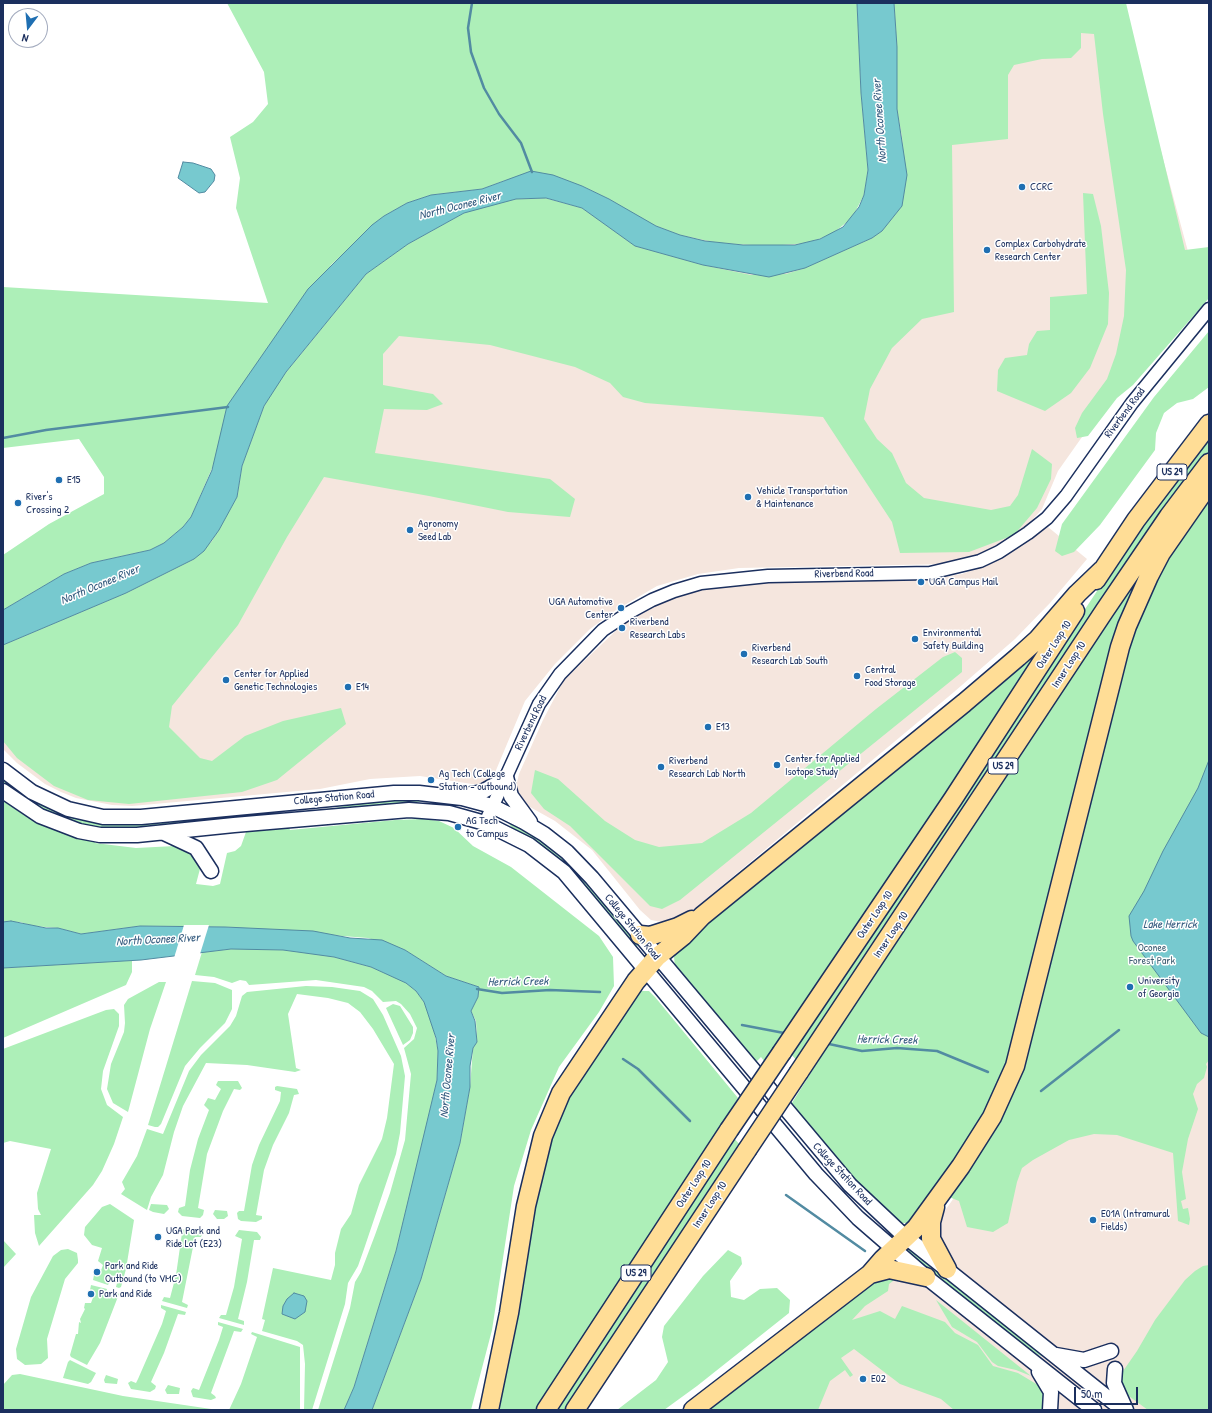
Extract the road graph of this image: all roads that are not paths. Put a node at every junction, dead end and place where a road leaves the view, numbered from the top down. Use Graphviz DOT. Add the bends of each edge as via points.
graph roads {
  1 [pos="1209,309"];
  2 [pos="1209,424"];
  3 [pos="1209,463"];
  4 [pos="1209,484"];
  5 [pos="1102,570"];
  6 [pos="3,770"];
  7 [pos="505,778"];
  8 [pos="3,791"];
  9 [pos="457,797"];
  10 [pos="492,806"];
  11 [pos="485,823"];
  12 [pos="536,829"];
  13 [pos="163,833"];
  14 [pos="211,871"];
  15 [pos="702,916"];
  16 [pos="640,935"];
  17 [pos="651,964"];
  18 [pos="938,1200"];
  19 [pos="907,1237"];
  20 [pos="893,1250"];
  21 [pos="946,1270"];
  22 [pos="870,1274"];
  23 [pos="926,1277"];
  24 [pos="1111,1351"];
  25 [pos="1051,1354"];
  26 [pos="1032,1361"];
  27 [pos="1115,1369"];
  28 [pos="490,1410"];
  29 [pos="546,1410"];
  30 [pos="575,1410"];
  31 [pos="693,1410"];
  32 [pos="1050,1410"];
  33 [pos="1094,1410"];
  34 [pos="1123,1410"];
  35 [pos="1126,1410"];
  1 -- 7 [label="street, Riverbend Road" via="1132,403 1066,496 1047,518 1015,543 980,561 930,573 750,576 701,583 652,600 603,630 560,674 540,704"];
  2 -- 5 [label="highway, Outer Loop 10 / US 29" via="1136,520"];
  3 -- 30 [label="highway, Inner Loop 10 / US 29, bridge" via="1114,597"];
  4 -- 18 [label="highway" via="1161,553 1127,626 1015,1066 992,1118"];
  5 -- 15 [label="highway" via="1077,594 1038,639 1012,662"];
  5 -- 29 [label="highway, Outer Loop 10 / US 29, bridge"];
  6 -- 9 [label="main road, College Station Road" via="32,792 68,809 103,817 141,816 394,793 427,793"];
  7 -- 9 [label="main road" via="482,792"];
  7 -- 10 [label="street, Riverbend Road"];
  7 -- 12 [label="main road" via="518,808"];
  8 -- 13 [label="main road, College Station Road" via="40,816 79,831 100,835 137,836"];
  9 -- 10 [label="main road, College Station Road"];
  10 -- 11 [label="street, Riverbend Road"];
  10 -- 12 [label="main road, College Station Road"];
  11 -- 13 [label="main road, College Station Road" via="448,813 409,810"];
  11 -- 17 [label="main road, College Station Road" via="529,845 564,872"];
  12 -- 16 [label="main road, College Station Road" via="567,852"];
  13 -- 14 [label="main road" via="196,848"];
  15 -- 16 [label="highway" via="650,936"];
  15 -- 17 [label="highway"];
  16 -- 17 [label="main road, College Station Road"];
  17 -- 19 [label="main road, College Station Road" via="850,1185"];
  17 -- 20 [label="main road, College Station Road" via="816,1174"];
  17 -- 28 [label="highway" via="624,998 561,1093 543,1136 526,1206"];
  18 -- 19 [label="highway"];
  18 -- 21 [label="highway" via="931,1221 930,1236"];
  19 -- 20 [label="highway"];
  19 -- 21 [label="main road, College Station Road"];
  20 -- 22 [label="highway"];
  20 -- 23 [label="main road, College Station Road"];
  21 -- 25 [label="main road, College Station Road"];
  22 -- 23 [label="highway" via="889,1269"];
  22 -- 31 [label="highway"];
  23 -- 26 [label="main road, College Station Road"];
  24 -- 25 [label="main road" via="1084,1360"];
  25 -- 34 [label="main road, College Station Road"];
  26 -- 32 [label="main road" via="1051,1392"];
  26 -- 33 [label="main road, College Station Road"];
  27 -- 35 [label="main road" via="1114,1383"];
}
